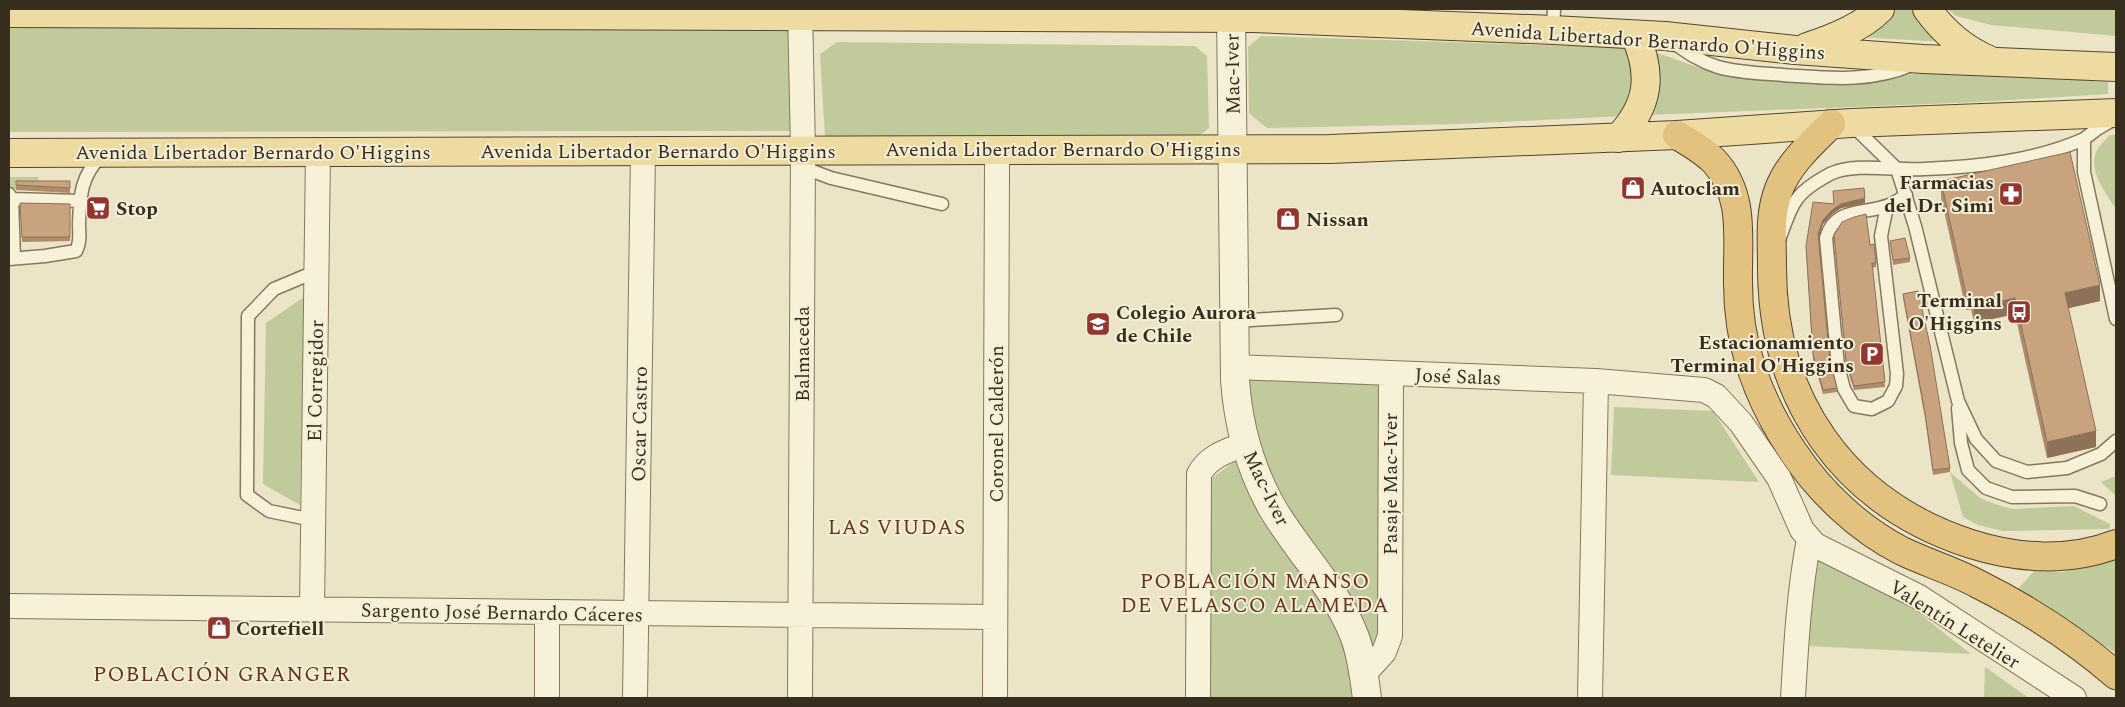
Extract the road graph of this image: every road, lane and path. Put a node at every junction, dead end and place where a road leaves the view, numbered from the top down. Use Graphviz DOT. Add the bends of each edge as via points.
graph roads {
  1 [pos="1880,9"];
  2 [pos="1928,9"];
  3 [pos="340,11"];
  4 [pos="494,12"];
  5 [pos="643,12"];
  6 [pos="749,12"];
  7 [pos="800,12"];
  8 [pos="9,13"];
  9 [pos="1231,13"];
  10 [pos="1553,19"];
  11 [pos="1635,35"];
  12 [pos="1665,36"];
  13 [pos="1796,50"];
  14 [pos="1923,59"];
  15 [pos="1997,63"];
  16 [pos="2116,67"];
  17 [pos="2116,113"];
  18 [pos="2116,118"];
  19 [pos="1841,123"];
  20 [pos="1677,135"];
  21 [pos="1618,138"];
  22 [pos="2084,139"];
  23 [pos="1232,149"];
  24 [pos="999,150"];
  25 [pos="644,151"];
  26 [pos="318,152"];
  27 [pos="9,153"];
  28 [pos="104,153"];
  29 [pos="803,159"];
  30 [pos="1897,170"];
  31 [pos="1906,195"];
  32 [pos="10,197"];
  33 [pos="80,201"];
  34 [pos="942,204"];
  35 [pos="1887,206"];
  36 [pos="1772,255"];
  37 [pos="11,258"];
  38 [pos="316,270"];
  39 [pos="1336,315"];
  40 [pos="2116,319"];
  41 [pos="1234,320"];
  42 [pos="1235,367"];
  43 [pos="1391,374"];
  44 [pos="1596,381"];
  45 [pos="1958,401"];
  46 [pos="2116,442"];
  47 [pos="1245,444"];
  48 [pos="2100,504"];
  49 [pos="313,520"];
  50 [pos="1809,539"];
  51 [pos="2116,544"];
  52 [pos="9,606"];
  53 [pos="312,610"];
  54 [pos="547,613"];
  55 [pos="636,613"];
  56 [pos="801,615"];
  57 [pos="995,617"];
  58 [pos="2116,675"];
  59 [pos="1365,686"];
  60 [pos="547,698"];
  61 [pos="635,698"];
  62 [pos="800,698"];
  63 [pos="995,698"];
  64 [pos="1198,698"];
  65 [pos="1590,698"];
  66 [pos="1793,698"];
  67 [pos="2074,698"];
  1 -- 13 [label="main road" via="1840,34"];
  2 -- 15 [label="main road" via="1946,32 1962,45"];
  3 -- 4 [label="main road, Avenida Libertador Bernardo O'Higgins"];
  3 -- 8 [label="main road, Avenida Libertador Bernardo O'Higgins"];
  4 -- 5 [label="main road, Avenida Libertador Bernardo O'Higgins"];
  5 -- 6 [label="main road, Avenida Libertador Bernardo O'Higgins"];
  6 -- 7 [label="main road, Avenida Libertador Bernardo O'Higgins"];
  7 -- 9 [label="main road, Avenida Libertador Bernardo O'Higgins"];
  7 -- 29 [label="street, Balmaceda"];
  9 -- 10 [label="main road, Avenida Libertador Bernardo O'Higgins"];
  9 -- 23 [label="street, Mac-Iver"];
  10 -- 11 [label="main road, Avenida Libertador Bernardo O'Higgins"];
  11 -- 12 [label="main road, Avenida Libertador Bernardo O'Higgins"];
  11 -- 21 [label="main road" via="1645,63 1645,90 1636,115"];
  12 -- 13 [label="main road, Avenida Libertador Bernardo O'Higgins"];
  12 -- 14 [label="lane" via="1694,58 1737,71 1864,78 1892,73"];
  13 -- 14 [label="main road, Avenida Libertador Bernardo O'Higgins"];
  14 -- 15 [label="main road, Avenida Libertador Bernardo O'Higgins"];
  15 -- 16 [label="main road, Avenida Libertador Bernardo O'Higgins"];
  17 -- 19 [label="main road, Avenida Libertador Bernardo O'Higgins"];
  18 -- 22 [label="lane"];
  19 -- 20 [label="main road, Avenida Libertador Bernardo O'Higgins"];
  19 -- 30 [label="lane"];
  19 -- 36 [label="highway" via="1799,157 1779,188 1771,224"];
  20 -- 21 [label="main road, Avenida Libertador Bernardo O'Higgins"];
  20 -- 58 [label="highway" via="1713,161 1733,193 1739,226 1739,305 1748,357 1780,431 1813,479 1879,538 2010,600 2075,642"];
  21 -- 23 [label="main road, Avenida Libertador Bernardo O'Higgins" via="1330,149"];
  22 -- 30 [label="lane" via="2040,155 2006,161"];
  22 -- 40 [label="lane" via="2084,172"];
  23 -- 24 [label="main road, Avenida Libertador Bernardo O'Higgins"];
  23 -- 41 [label="street, Mac-Iver"];
  24 -- 29 [label="main road, Avenida Libertador Bernardo O'Higgins"];
  24 -- 57 [label="street, Coronel Calderón"];
  25 -- 26 [label="main road, Avenida Libertador Bernardo O'Higgins"];
  25 -- 29 [label="main road, Avenida Libertador Bernardo O'Higgins"];
  25 -- 55 [label="street, Oscar Castro"];
  26 -- 28 [label="main road, Avenida Libertador Bernardo O'Higgins"];
  26 -- 38 [label="street, El Corregidor"];
  27 -- 28 [label="main road, Avenida Libertador Bernardo O'Higgins"];
  28 -- 33 [label="lane" via="85,176"];
  29 -- 34 [label="lane" via="831,178"];
  29 -- 56 [label="street, Balmaceda"];
  30 -- 31 [label="lane"];
  30 -- 36 [label="lane" via="1862,168 1832,173 1812,186 1797,198"];
  31 -- 35 [label="lane"];
  31 -- 45 [label="lane"];
  32 -- 33 [label="lane"];
  32 -- 37 [label="lane"];
  33 -- 37 [label="lane" via="76,251"];
  35 -- 35 [label="lane" via="1838,219 1828,228 1826,238 1838,366 1844,389 1854,406 1872,409 1888,401 1896,386 1897,374 1881,236"];
  36 -- 51 [label="highway" via="1776,324 1793,387 1836,458 1870,491 1909,518 1930,528 2008,553 2053,557"];
  38 -- 49 [label="street, El Corregidor"];
  38 -- 49 [label="lane" via="274,289 248,316 247,495 269,511"];
  39 -- 41 [label="lane"];
  41 -- 42 [label="street, Mac-Iver"];
  42 -- 43 [label="street, José Salas"];
  42 -- 47 [label="street, Mac-Iver" via="1237,406"];
  43 -- 44 [label="street, José Salas"];
  43 -- 59 [label="street, Pasaje Mac-Iver" via="1390,636"];
  44 -- 50 [label="street, José Salas" via="1704,390 1716,396 1728,407 1779,478"];
  44 -- 65 [label="street"];
  45 -- 46 [label="lane" via="1976,439 1996,461 2027,472 2068,468 2101,454"];
  45 -- 48 [label="lane" via="1961,444 1968,470 1986,488 2012,497 2075,496"];
  47 -- 59 [label="street, Mac-Iver" via="1270,504 1345,617 1354,637"];
  47 -- 64 [label="street" via="1218,455 1204,465 1199,474"];
  49 -- 53 [label="street, El Corregidor"];
  50 -- 66 [label="street" via="1802,572"];
  50 -- 67 [label="street, Valentín Letelier" via="1823,550 1919,597"];
  52 -- 53 [label="street, Sargento José Bernardo Cáceres"];
  53 -- 54 [label="street, Sargento José Bernardo Cáceres"];
  54 -- 55 [label="street, Sargento José Bernardo Cáceres"];
  54 -- 60 [label="street"];
  55 -- 56 [label="street, Sargento José Bernardo Cáceres"];
  55 -- 61 [label="street, Oscar Castro"];
  56 -- 57 [label="street, Sargento José Bernardo Cáceres"];
  56 -- 62 [label="street, Balmaceda"];
  57 -- 63 [label="street, Coronel Calderón"];
}
